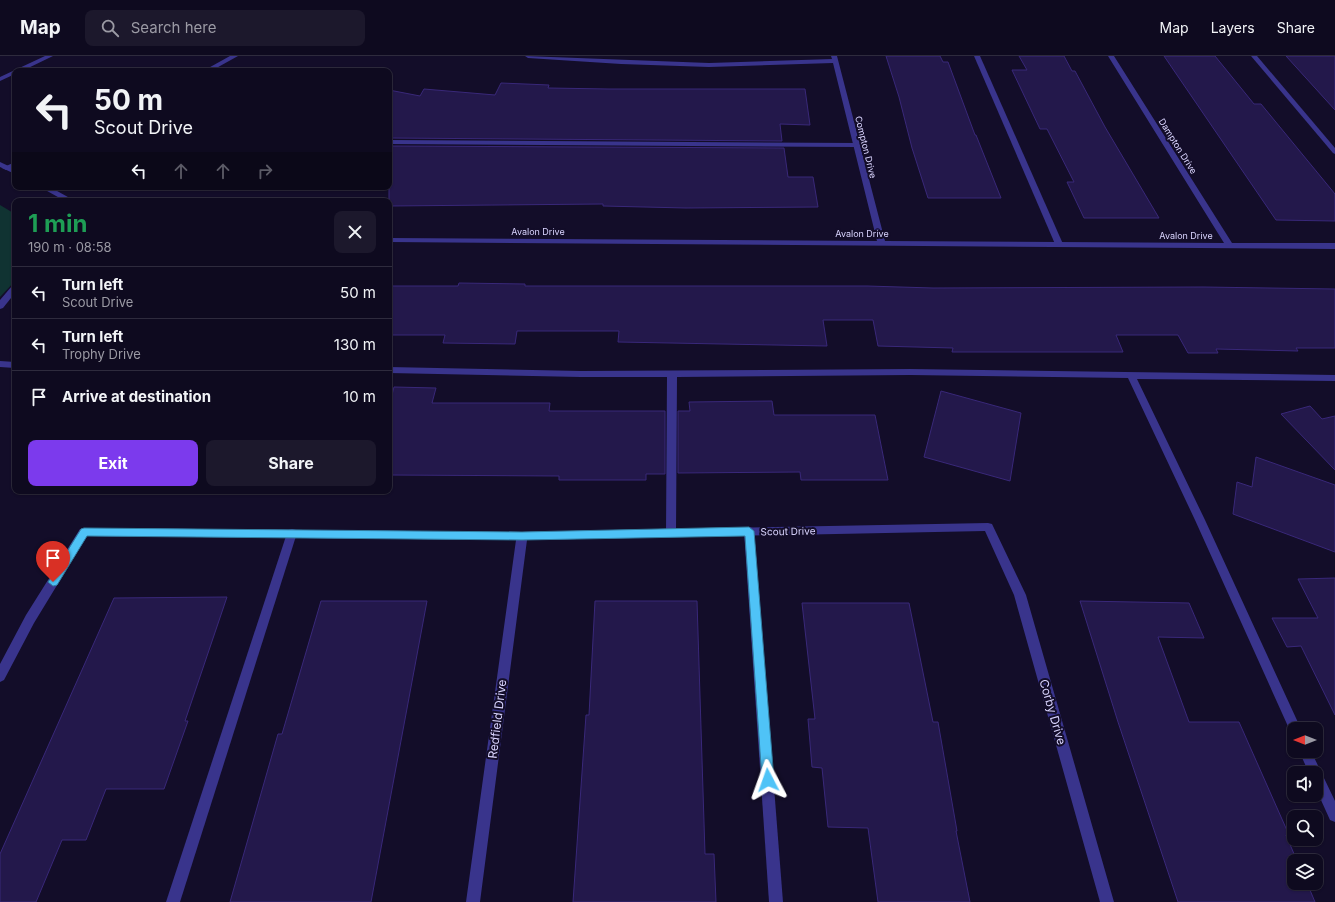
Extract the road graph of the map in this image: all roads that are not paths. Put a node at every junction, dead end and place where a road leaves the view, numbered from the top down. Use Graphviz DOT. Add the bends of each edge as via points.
graph roads {
  1 [pos="50,56"];
  2 [pos="235,56"];
  3 [pos="528,56"];
  4 [pos="977,56"];
  5 [pos="1111,56"];
  6 [pos="1254,56"];
  7 [pos="835,59"];
  8 [pos="23,68"];
  9 [pos="212,68"];
  10 [pos="12,73"];
  11 [pos="0,79"];
  12 [pos="392,142"];
  13 [pos="857,145"];
  14 [pos="1335,152"];
  15 [pos="3,166"];
  16 [pos="12,170"];
  17 [pos="50,190"];
  18 [pos="65,198"];
  19 [pos="392,240"];
  20 [pos="882,243"];
  21 [pos="1059,244"];
  22 [pos="1229,245"];
  23 [pos="1335,246"];
  24 [pos="12,292"];
  25 [pos="0,306"];
  26 [pos="0,364"];
  27 [pos="12,365"];
  28 [pos="392,370"];
  29 [pos="672,374"];
  30 [pos="1131,376"];
  31 [pos="1335,378"];
  32 [pos="988,527"];
  33 [pos="749,531"];
  34 [pos="292,533"];
  35 [pos="671,533"];
  36 [pos="522,536"];
  37 [pos="0,676"];
  38 [pos="1292,722"];
  39 [pos="1323,789"];
  40 [pos="1335,816"];
  41 [pos="173,902"];
  42 [pos="473,902"];
  43 [pos="776,902"];
  44 [pos="1107,902"];
  1 -- 8 [label="street"];
  2 -- 9 [label="street"];
  3 -- 7 [label="street" via="709,65"];
  4 -- 21 [label="street"];
  5 -- 22 [label="street, Dampton Drive"];
  6 -- 14 [label="street"];
  7 -- 13 [label="street, Compton Drive"];
  10 -- 11 [label="street"];
  12 -- 13 [label="street"];
  13 -- 20 [label="street, Compton Drive"];
  15 -- 16 [label="street"];
  17 -- 18 [label="street"];
  19 -- 20 [label="street, Avalon Drive"];
  20 -- 21 [label="street, Avalon Drive"];
  21 -- 22 [label="street, Avalon Drive"];
  22 -- 23 [label="street, Avalon Drive"];
  24 -- 25 [label="street"];
  26 -- 27 [label="street"];
  28 -- 29 [label="street"];
  29 -- 30 [label="street" via="910,372"];
  29 -- 35 [label="street"];
  30 -- 31 [label="street"];
  30 -- 38 [label="street"];
  32 -- 33 [label="street, Scout Drive"];
  32 -- 44 [label="street, Corby Drive" via="1020,595"];
  33 -- 35 [label="street, Scout Drive"];
  33 -- 43 [label="street"];
  34 -- 36 [label="street, Scout Drive"];
  34 -- 37 [label="street, Scout Drive" via="84,532 30,619"];
  34 -- 41 [label="street"];
  35 -- 36 [label="street, Scout Drive"];
  36 -- 42 [label="street, Redfield Drive"];
  39 -- 40 [label="street"];
}
